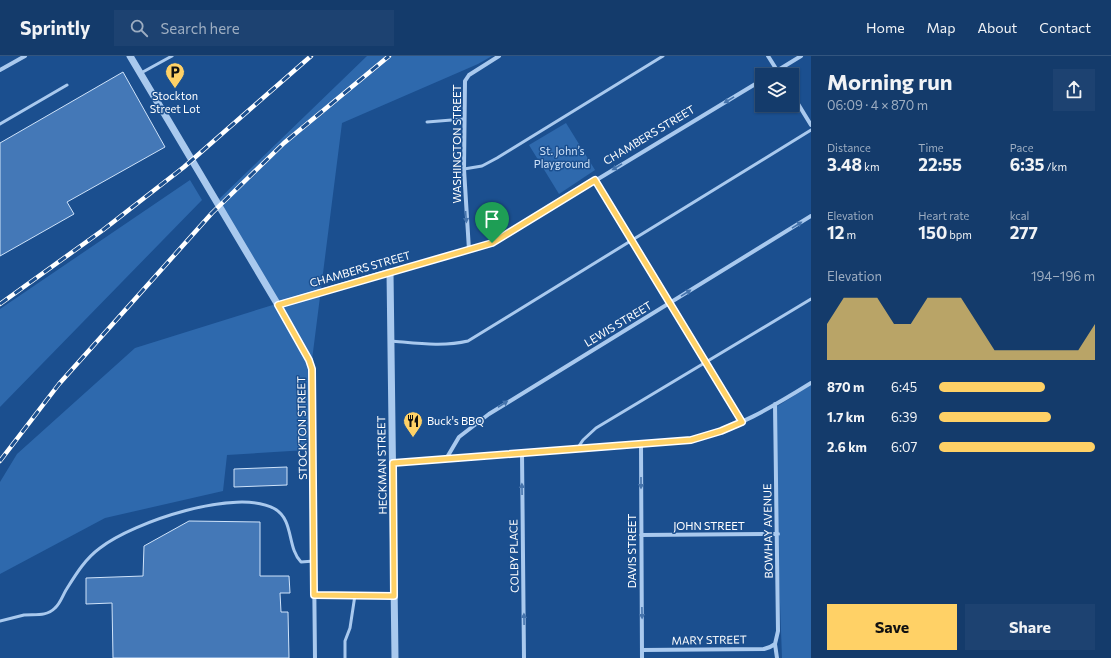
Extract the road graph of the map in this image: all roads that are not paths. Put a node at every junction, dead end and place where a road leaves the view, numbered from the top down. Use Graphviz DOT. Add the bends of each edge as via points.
graph roads {
  1 [pos="25,56"];
  2 [pos="130,56"];
  3 [pos="172,56"];
  4 [pos="499,56"];
  5 [pos="663,56"];
  6 [pos="768,56"];
  7 [pos="801,56"];
  8 [pos="775,68"];
  9 [pos="782,68"];
  10 [pos="0,70"];
  11 [pos="140,74"];
  12 [pos="67,84"];
  13 [pos="755,84"];
  14 [pos="799,105"];
  15 [pos="464,119"];
  16 [pos="427,122"];
  17 [pos="0,124"];
  18 [pos="811,125"];
  19 [pos="811,130"];
  20 [pos="464,169"];
  21 [pos="595,180"];
  22 [pos="811,216"];
  23 [pos="633,241"];
  24 [pos="469,250"];
  25 [pos="390,272"];
  26 [pos="811,299"];
  27 [pos="670,303"];
  28 [pos="278,305"];
  29 [pos="390,341"];
  30 [pos="706,362"];
  31 [pos="811,383"];
  32 [pos="775,404"];
  33 [pos="742,422"];
  34 [pos="641,444"];
  35 [pos="577,449"];
  36 [pos="522,453"];
  37 [pos="446,459"];
  38 [pos="393,463"];
  39 [pos="778,534"];
  40 [pos="641,535"];
  41 [pos="314,562"];
  42 [pos="314,595"];
  43 [pos="355,595"];
  44 [pos="394,596"];
  45 [pos="0,621"];
  46 [pos="774,644"];
  47 [pos="642,650"];
  48 [pos="315,658"];
  49 [pos="345,658"];
  50 [pos="395,658"];
  51 [pos="524,658"];
  52 [pos="642,658"];
  53 [pos="778,658"];
  1 -- 10 [label="street"];
  2 -- 11 [label="street, STOCKTON STREET"];
  3 -- 11 [label="lane"];
  4 -- 15 [label="street, WASHINGTON STREET" via="469,75 465,81"];
  5 -- 20 [label="lane" via="482,166"];
  6 -- 8 [label="street"];
  7 -- 9 [label="street"];
  11 -- 28 [label="street, STOCKTON STREET"];
  12 -- 17 [label="lane"];
  13 -- 21 [label="street, CHAMBERS STREET, one-way"];
  14 -- 18 [label="street"];
  15 -- 16 [label="lane"];
  15 -- 20 [label="street, WASHINGTON STREET"];
  19 -- 23 [label="lane"];
  20 -- 24 [label="street, WASHINGTON STREET, one-way"];
  21 -- 23 [label="street"];
  21 -- 24 [label="street, CHAMBERS STREET" via="492,243"];
  27 -- 22 [label="street, LEWIS STREET, one-way"];
  23 -- 27 [label="street"];
  23 -- 29 [label="lane" via="468,341 427,344"];
  24 -- 25 [label="street, CHAMBERS STREET"];
  25 -- 28 [label="street, CHAMBERS STREET"];
  25 -- 29 [label="street, HECKMAN STREET"];
  26 -- 30 [label="lane"];
  27 -- 30 [label="street"];
  37 -- 27 [label="street, LEWIS STREET, one-way" via="459,437 489,414"];
  28 -- 41 [label="street, STOCKTON STREET" via="312,369"];
  29 -- 38 [label="street, HECKMAN STREET"];
  30 -- 33 [label="street"];
  30 -- 35 [label="lane" via="596,428"];
  31 -- 32 [label="street"];
  32 -- 33 [label="street"];
  32 -- 39 [label="street, BOWHAY AVENUE"];
  33 -- 34 [label="street" via="702,437"];
  34 -- 35 [label="street"];
  34 -- 40 [label="street, DAVIS STREET, one-way"];
  35 -- 36 [label="street"];
  36 -- 37 [label="street"];
  51 -- 36 [label="street, COLBY PLACE, one-way"];
  37 -- 38 [label="street"];
  38 -- 44 [label="street, HECKMAN STREET"];
  39 -- 40 [label="street, JOHN STREET"];
  39 -- 46 [label="street, BOWHAY AVENUE" via="778,631"];
  40 -- 47 [label="street, DAVIS STREET, one-way"];
  41 -- 42 [label="street, STOCKTON STREET"];
  41 -- 45 [label="lane" via="301,562 295,556 285,519 276,510 261,503 201,507 172,513 140,526 100,548 79,568 56,608 45,614 25,615"];
  42 -- 43 [label="street"];
  42 -- 48 [label="street, STOCKTON STREET"];
  43 -- 44 [label="street"];
  43 -- 49 [label="lane" via="350,628 345,641"];
  44 -- 50 [label="street, HECKMAN STREET"];
  46 -- 47 [label="street, MARY STREET" via="770,648"];
  46 -- 53 [label="street, BOWHAY AVENUE"];
  47 -- 52 [label="street, DAVIS STREET"];
}
